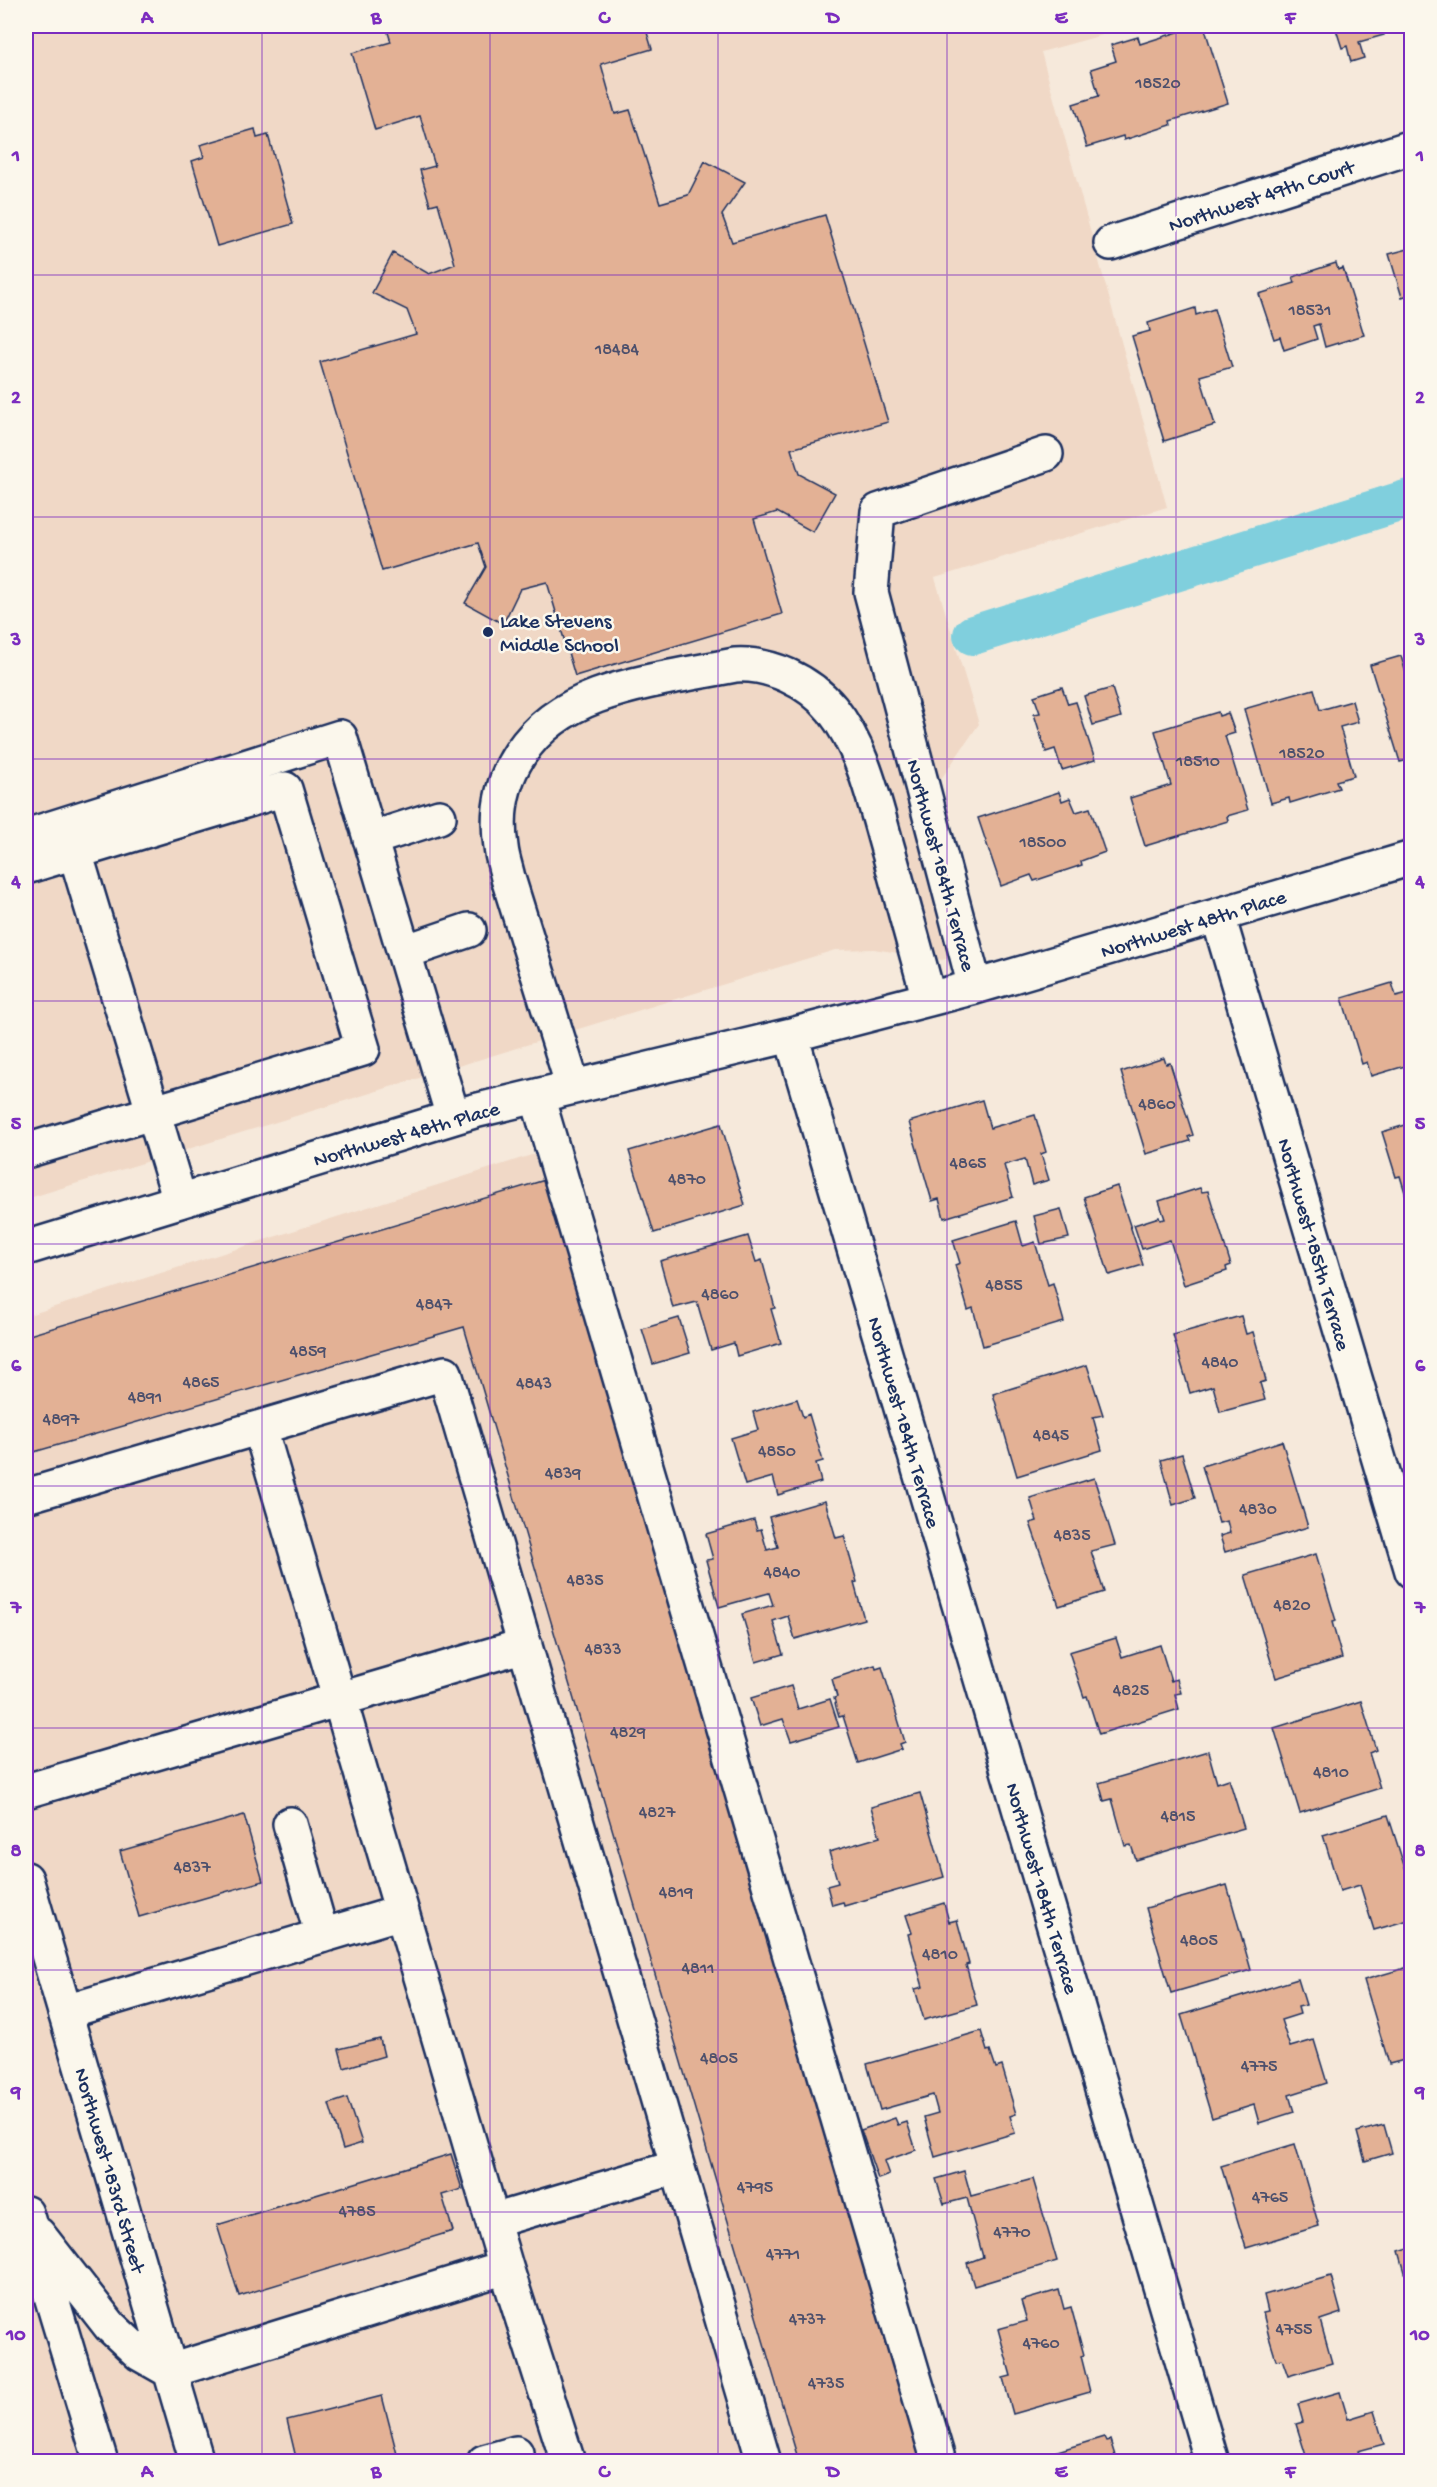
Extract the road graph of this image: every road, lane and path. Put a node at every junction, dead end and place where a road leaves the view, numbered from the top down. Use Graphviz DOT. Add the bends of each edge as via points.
graph roads {
  1 [pos="1412,147"];
  2 [pos="1111,243"];
  3 [pos="1046,454"];
  4 [pos="439,817"];
  5 [pos="26,836"];
  6 [pos="370,839"];
  7 [pos="75,852"];
  8 [pos="1412,858"];
  9 [pos="26,867"];
  10 [pos="1218,916"];
  11 [pos="469,930"];
  12 [pos="404,952"];
  13 [pos="975,987"];
  14 [pos="929,999"];
  15 [pos="791,1035"];
  16 [pos="573,1087"];
  17 [pos="537,1096"];
  18 [pos="153,1112"];
  19 [pos="453,1117"];
  20 [pos="26,1150"];
  21 [pos="180,1201"];
  22 [pos="26,1248"];
  23 [pos="260,1428"];
  24 [pos="26,1496"];
  25 [pos="1412,1571"];
  26 [pos="525,1645"];
  27 [pos="340,1699"];
  28 [pos="26,1791"];
  29 [pos="290,1824"];
  30 [pos="26,1879"];
  31 [pos="402,1912"];
  32 [pos="322,1936"];
  33 [pos="64,2012"];
  34 [pos="678,2167"];
  35 [pos="27,2217"];
  36 [pos="493,2221"];
  37 [pos="506,2267"];
  38 [pos="170,2371"];
  39 [pos="516,2453"];
  40 [pos="93,2460"];
  41 [pos="197,2462"];
  42 [pos="484,2462"];
  43 [pos="568,2462"];
  44 [pos="764,2462"];
  45 [pos="939,2462"];
  46 [pos="1212,2462"];
  1 -- 2 [label="street, Northwest 49th Court"];
  3 -- 13 [label="street, Northwest 184th Terrace" via="878,511 871,592"];
  4 -- 6 [label="street"];
  5 -- 6 [label="street" via="340,737"];
  6 -- 12 [label="street"];
  7 -- 9 [label="street"];
  7 -- 18 [label="street"];
  7 -- 18 [label="street" via="285,789 353,1015 363,1049"];
  8 -- 10 [label="street, Northwest 48th Place"];
  10 -- 13 [label="street, Northwest 48th Place"];
  10 -- 25 [label="street, Northwest 185th Terrace"];
  11 -- 12 [label="street"];
  12 -- 19 [label="street"];
  13 -- 14 [label="street, Northwest 184th Terrace"];
  14 -- 15 [label="street, Northwest 184th Terrace"];
  14 -- 16 [label="street" via="862,767 844,727 815,692 766,667 735,664 597,696 536,731 517,756 506,782 500,815 501,847 508,878"];
  15 -- 16 [label="street, Northwest 48th Place"];
  15 -- 46 [label="street, Northwest 184th Terrace"];
  16 -- 17 [label="street, Northwest 48th Place"];
  17 -- 19 [label="street, Northwest 48th Place"];
  17 -- 45 [label="street"];
  18 -- 20 [label="street"];
  18 -- 21 [label="street"];
  19 -- 21 [label="street, Northwest 48th Place"];
  21 -- 22 [label="street, Northwest 48th Place"];
  23 -- 24 [label="street"];
  23 -- 26 [label="street" via="445,1373"];
  23 -- 27 [label="street"];
  26 -- 27 [label="street"];
  26 -- 34 [label="street"];
  27 -- 28 [label="street"];
  27 -- 31 [label="street"];
  29 -- 32 [label="street"];
  30 -- 33 [label="street, Northwest 183rd Street"];
  31 -- 32 [label="street"];
  31 -- 36 [label="street"];
  32 -- 33 [label="street"];
  33 -- 38 [label="street, Northwest 183rd Street"];
  34 -- 36 [label="street"];
  34 -- 44 [label="street"];
  35 -- 38 [label="street" via="110,2326 140,2354"];
  35 -- 40 [label="street"];
  36 -- 37 [label="street"];
  37 -- 38 [label="street"];
  37 -- 43 [label="street"];
  38 -- 41 [label="street, Northwest 183rd Street"];
  39 -- 42 [label="street"];
}
